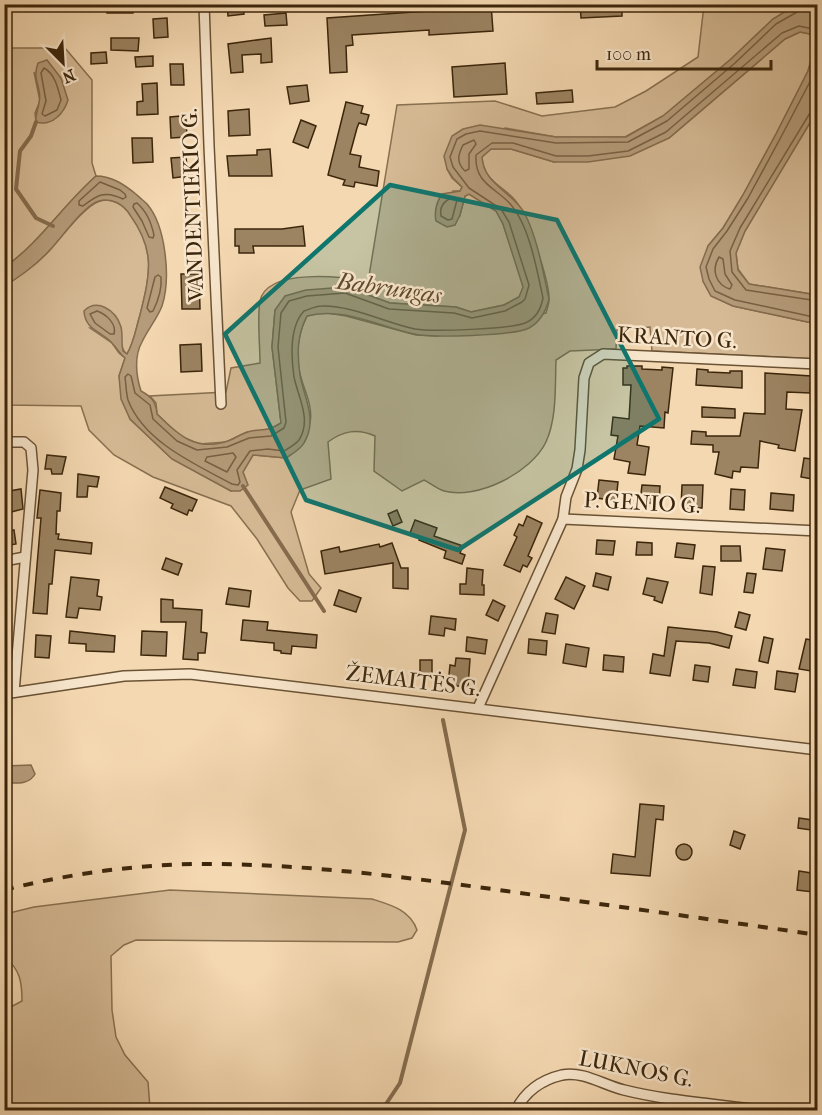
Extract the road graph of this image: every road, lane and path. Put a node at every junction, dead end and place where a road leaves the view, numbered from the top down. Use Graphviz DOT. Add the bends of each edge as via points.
graph roads {
  1 [pos="204,4"];
  2 [pos="818,364"];
  3 [pos="221,404"];
  4 [pos="4,442"];
  5 [pos="563,519"];
  6 [pos="818,531"];
  7 [pos="25,557"];
  8 [pos="4,561"];
  9 [pos="9,693"];
  10 [pos="478,708"];
  11 [pos="818,750"];
  12 [pos="516,1110"];
  13 [pos="761,1110"];
  1 -- 3 [label="street, VANDENTIEKIO G."];
  2 -- 5 [label="street, KRANTO G." via="603,354 589,363 584,378 580,450"];
  4 -- 7 [label="street" via="24,442 31,448 33,470"];
  5 -- 6 [label="street, P. GENIO G."];
  5 -- 10 [label="street, P. GENIO G."];
  7 -- 8 [label="street"];
  7 -- 9 [label="street"];
  9 -- 10 [label="street, ŽEMAITĖS G." via="124,676 190,674"];
  10 -- 11 [label="street, ŽEMAITĖS G."];
  12 -- 13 [label="street, LUKNOS G." via="526,1094 564,1075 591,1077 623,1090"];
}
